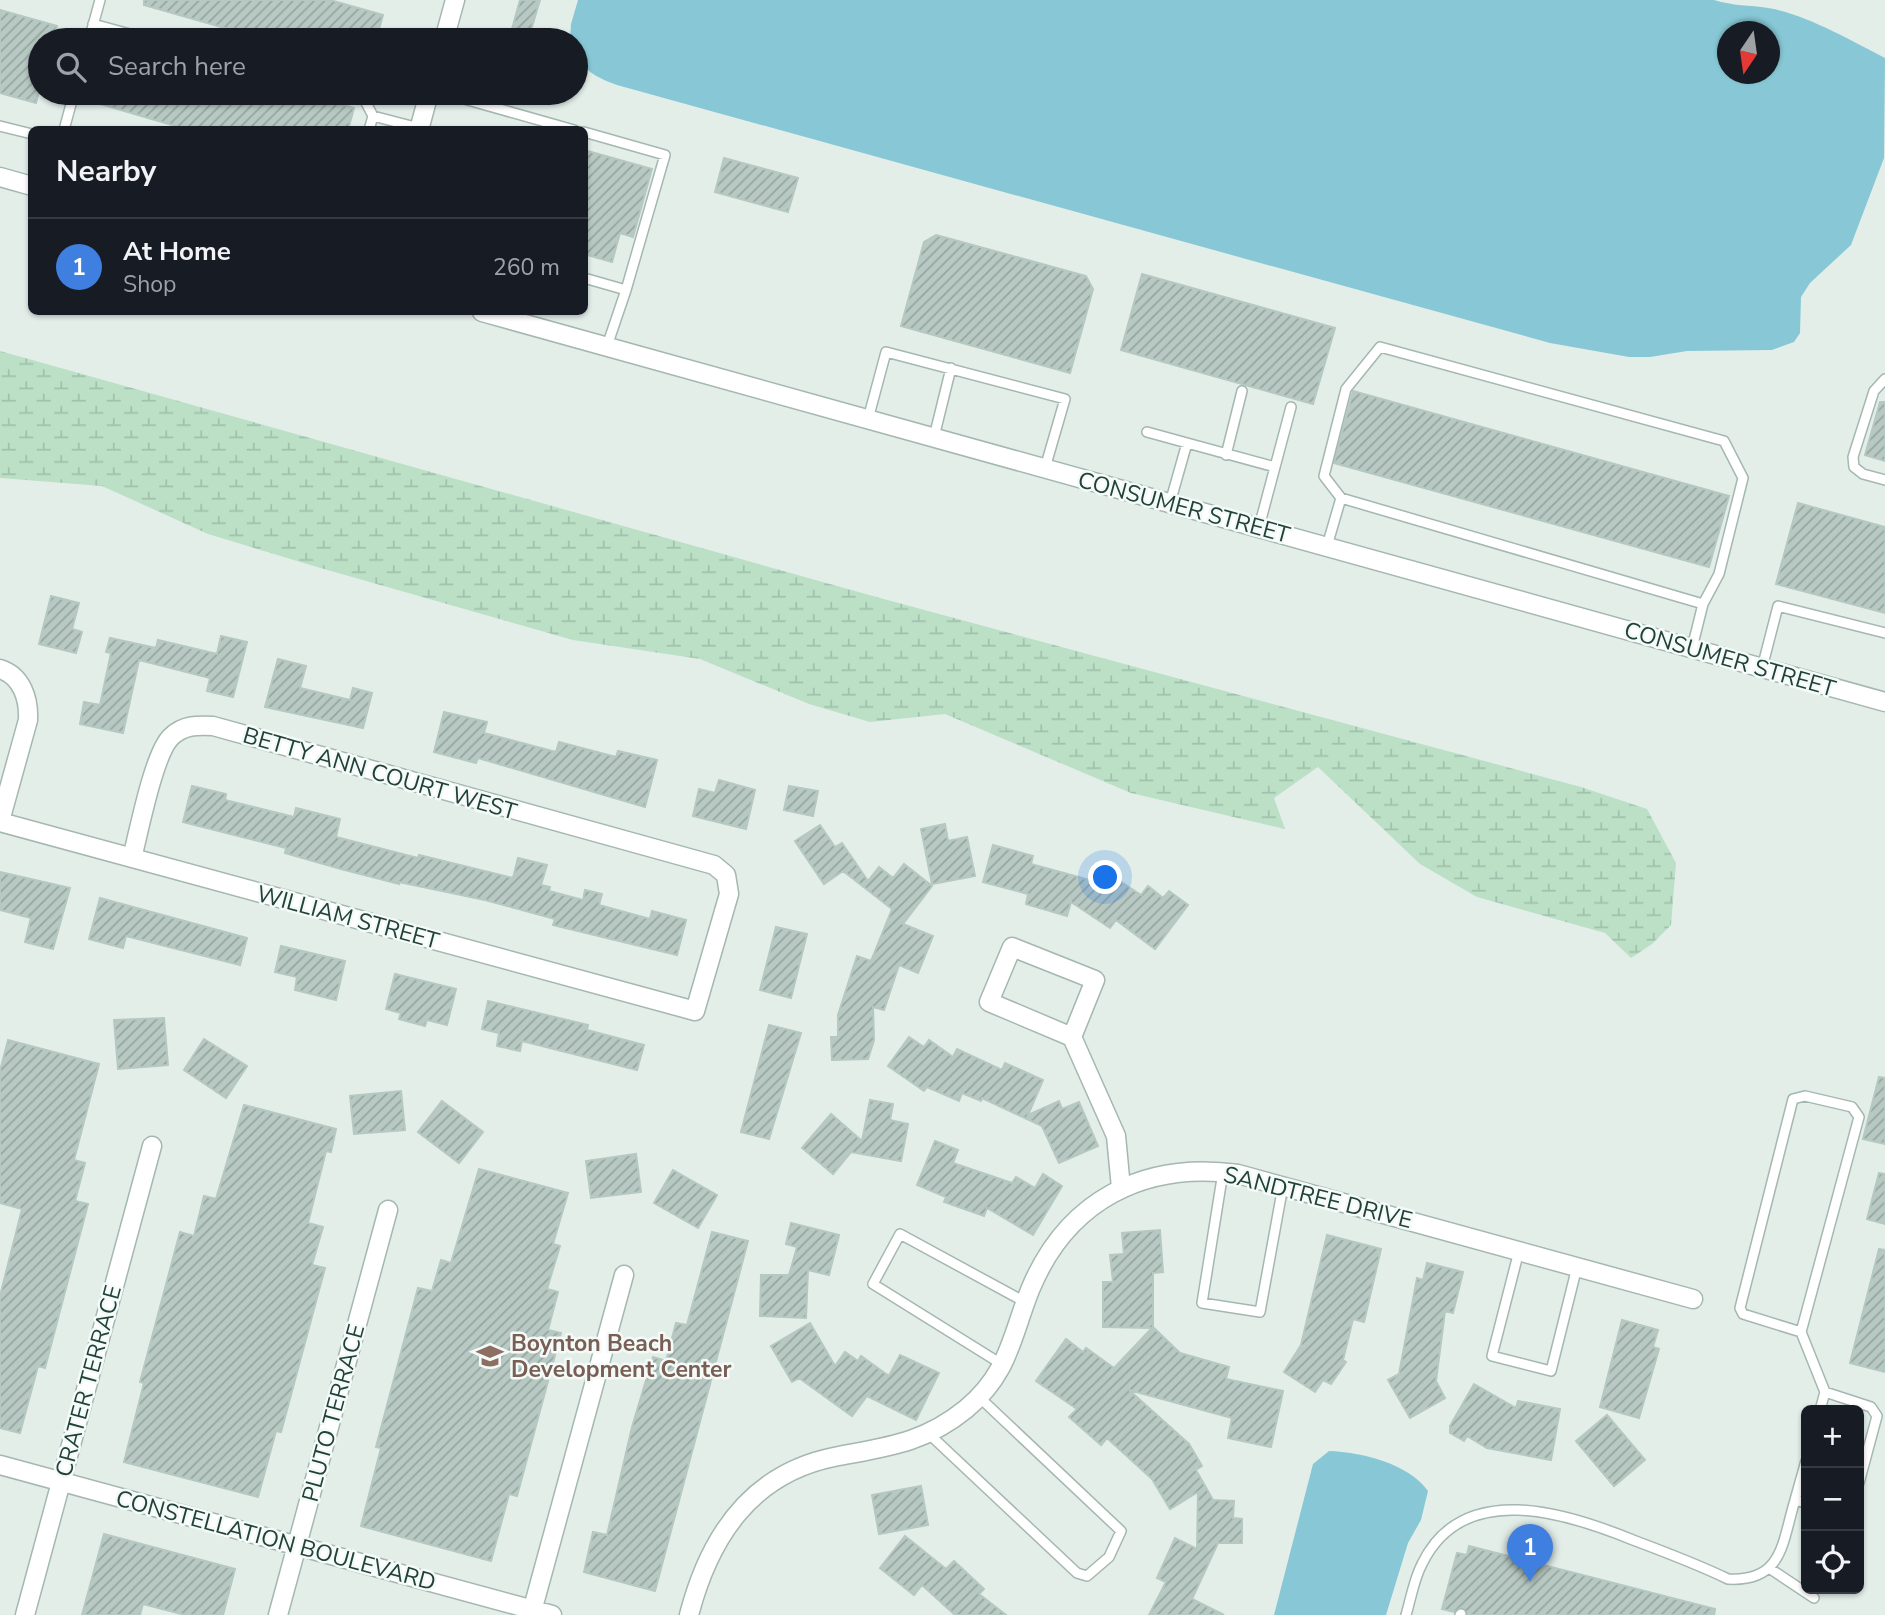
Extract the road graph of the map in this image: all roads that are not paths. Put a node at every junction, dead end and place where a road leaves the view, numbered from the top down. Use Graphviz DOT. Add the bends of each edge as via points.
graph roads {
  1 [pos="100,0"];
  2 [pos="452,1"];
  3 [pos="93,24"];
  4 [pos="92,28"];
  5 [pos="108,28"];
  6 [pos="446,28"];
  7 [pos="71,105"];
  8 [pos="368,105"];
  9 [pos="426,105"];
  10 [pos="485,105"];
  11 [pos="373,116"];
  12 [pos="0,126"];
  13 [pos="65,126"];
  14 [pos="370,126"];
  15 [pos="408,126"];
  16 [pos="420,126"];
  17 [pos="560,126"];
  18 [pos="28,133"];
  19 [pos="588,133"];
  20 [pos="0,177"];
  21 [pos="28,185"];
  22 [pos="588,279"];
  23 [pos="626,290"];
  24 [pos="493,315"];
  25 [pos="607,346"];
  26 [pos="951,368"];
  27 [pos="1885,379"];
  28 [pos="1242,391"];
  29 [pos="1291,407"];
  30 [pos="868,419"];
  31 [pos="1147,432"];
  32 [pos="934,437"];
  33 [pos="1187,443"];
  34 [pos="1226,455"];
  35 [pos="1275,467"];
  36 [pos="1045,468"];
  37 [pos="1885,480"];
  38 [pos="1341,498"];
  39 [pos="1170,503"];
  40 [pos="1259,527"];
  41 [pos="1326,546"];
  42 [pos="1703,604"];
  43 [pos="1885,633"];
  44 [pos="1692,648"];
  45 [pos="1762,668"];
  46 [pos="0,669"];
  47 [pos="1885,702"];
  48 [pos="0,821"];
  49 [pos="132,858"];
  50 [pos="695,1011"];
  51 [pos="1072,1037"];
  52 [pos="152,1146"];
  53 [pos="1223,1172"];
  54 [pos="1283,1186"];
  55 [pos="1121,1188"];
  56 [pos="388,1210"];
  57 [pos="1519,1251"];
  58 [pos="1577,1267"];
  59 [pos="624,1275"];
  60 [pos="1693,1299"];
  61 [pos="1026,1302"];
  62 [pos="1801,1332"];
  63 [pos="1003,1364"];
  64 [pos="1825,1392"];
  65 [pos="978,1396"];
  66 [pos="1821,1405"];
  67 [pos="928,1433"];
  68 [pos="0,1465"];
  69 [pos="1804,1468"];
  70 [pos="1863,1468"];
  71 [pos="61,1481"];
  72 [pos="1796,1500"];
  73 [pos="1801,1502"];
  74 [pos="297,1545"];
  75 [pos="1769,1568"];
  76 [pos="1814,1598"];
  77 [pos="532,1612"];
  78 [pos="25,1615"];
  79 [pos="278,1615"];
  80 [pos="552,1615"];
  81 [pos="689,1615"];
  82 [pos="1406,1615"];
  1 -- 3 [label="lane"];
  2 -- 6 [label="street"];
  3 -- 4 [label="lane"];
  3 -- 5 [label="lane"];
  7 -- 13 [label="lane"];
  8 -- 11 [label="lane"];
  9 -- 16 [label="street"];
  10 -- 17 [label="lane"];
  11 -- 14 [label="lane"];
  11 -- 15 [label="lane"];
  12 -- 18 [label="lane"];
  19 -- 23 [label="lane" via="665,155"];
  20 -- 21 [label="street"];
  22 -- 23 [label="lane"];
  23 -- 25 [label="lane"];
  24 -- 25 [label="street, CONSUMER STREET"];
  25 -- 30 [label="street, CONSUMER STREET"];
  26 -- 30 [label="lane" via="886,352"];
  26 -- 32 [label="lane"];
  26 -- 36 [label="lane" via="1065,399"];
  27 -- 37 [label="lane" via="1874,391 1853,457 1854,467 1863,474"];
  28 -- 34 [label="lane"];
  29 -- 35 [label="lane"];
  30 -- 32 [label="street, CONSUMER STREET"];
  31 -- 33 [label="lane"];
  32 -- 36 [label="street, CONSUMER STREET"];
  33 -- 34 [label="lane"];
  33 -- 39 [label="lane"];
  34 -- 35 [label="lane"];
  35 -- 40 [label="lane"];
  36 -- 39 [label="street, CONSUMER STREET"];
  38 -- 41 [label="lane"];
  38 -- 42 [label="lane"];
  38 -- 42 [label="lane" via="1324,476 1346,390 1380,347 1724,442 1743,478 1719,574"];
  39 -- 40 [label="street, CONSUMER STREET"];
  40 -- 41 [label="street, CONSUMER STREET"];
  41 -- 44 [label="street, CONSUMER STREET"];
  42 -- 44 [label="lane"];
  43 -- 45 [label="lane" via="1779,606"];
  44 -- 45 [label="street, CONSUMER STREET"];
  45 -- 47 [label="street, CONSUMER STREET"];
  46 -- 48 [label="street" via="19,682 29,705"];
  48 -- 49 [label="street, WILLIAM STREET"];
  49 -- 50 [label="street, WILLIAM STREET"];
  49 -- 50 [label="street, BETTY ANN COURT WEST" via="162,750 178,732 196,725 213,726 714,865 726,875 729,894"];
  51 -- 51 [label="street" via="1096,980 1012,947 989,1002"];
  51 -- 55 [label="street" via="1116,1136"];
  52 -- 71 [label="street, CRATER TERRACE"];
  53 -- 54 [label="street, SANDTREE DRIVE"];
  53 -- 54 [label="lane" via="1202,1303 1260,1312"];
  53 -- 55 [label="street, SANDTREE DRIVE" via="1178,1171"];
  54 -- 57 [label="street, SANDTREE DRIVE"];
  55 -- 61 [label="street, SANDTREE DRIVE" via="1072,1223 1053,1246"];
  56 -- 74 [label="street, PLUTO TERRACE"];
  57 -- 58 [label="street, SANDTREE DRIVE"];
  57 -- 58 [label="lane" via="1492,1356 1551,1371"];
  58 -- 60 [label="street, SANDTREE DRIVE"];
  59 -- 77 [label="street"];
  61 -- 63 [label="street, SANDTREE DRIVE"];
  61 -- 63 [label="lane" via="900,1234 873,1284"];
  62 -- 62 [label="lane" via="1859,1117 1852,1107 1805,1096 1793,1099 1740,1308 1743,1314"];
  62 -- 64 [label="lane"];
  63 -- 65 [label="street, SANDTREE DRIVE"];
  64 -- 66 [label="lane"];
  64 -- 70 [label="lane" via="1871,1407 1877,1416"];
  65 -- 67 [label="street, SANDTREE DRIVE"];
  65 -- 67 [label="lane" via="1121,1531 1109,1557 1087,1576 1077,1573"];
  67 -- 81 [label="street, SANDTREE DRIVE" via="888,1448 803,1466 764,1489 726,1526 711,1551"];
  68 -- 71 [label="street, CONSTELLATION BOULEVARD"];
  69 -- 72 [label="lane"];
  71 -- 74 [label="street, CONSTELLATION BOULEVARD"];
  71 -- 78 [label="street, CRATER TERRACE"];
  72 -- 73 [label="lane"];
  72 -- 75 [label="lane" via="1776,1562"];
  74 -- 77 [label="street, CONSTELLATION BOULEVARD"];
  74 -- 79 [label="street, PLUTO TERRACE"];
  75 -- 76 [label="lane"];
  75 -- 82 [label="lane" via="1748,1580 1728,1579 1556,1514 1517,1508 1486,1512 1455,1525 1436,1543 1422,1563"];
  77 -- 80 [label="street, CONSTELLATION BOULEVARD"];
}
